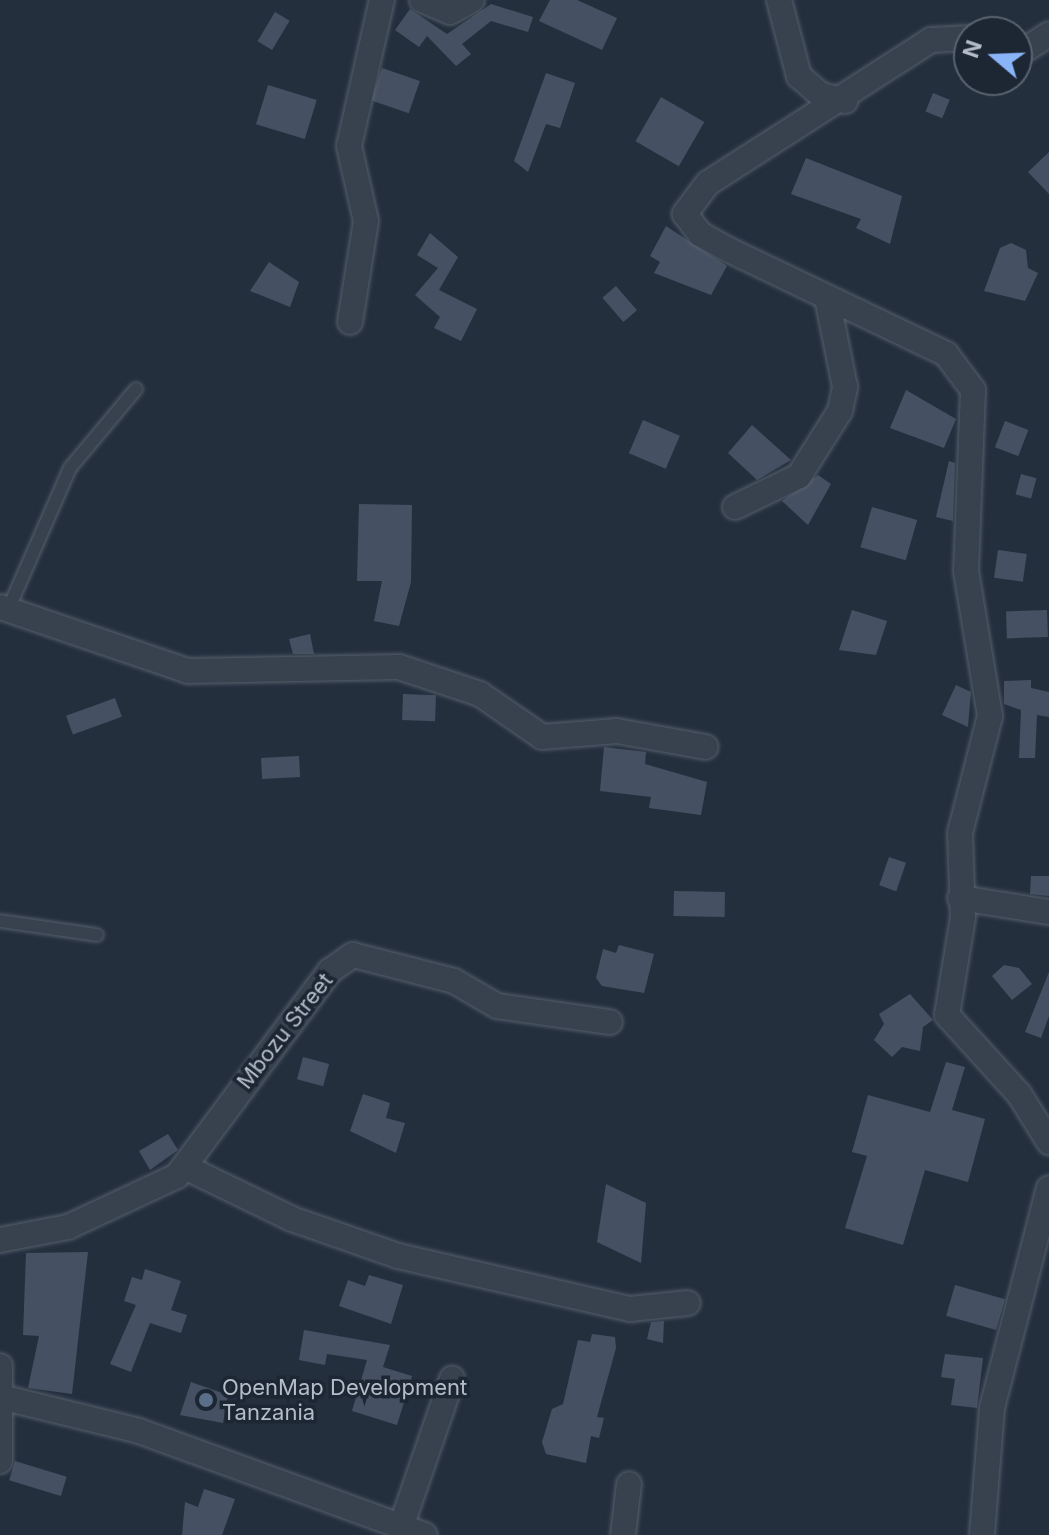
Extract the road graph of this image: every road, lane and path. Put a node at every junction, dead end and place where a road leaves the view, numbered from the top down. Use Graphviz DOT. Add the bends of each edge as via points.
graph roads {
  1 [pos="382,0"];
  2 [pos="422,0"];
  3 [pos="472,0"];
  4 [pos="779,0"];
  5 [pos="953,39"];
  6 [pos="845,101"];
  7 [pos="827,298"];
  8 [pos="350,322"];
  9 [pos="136,389"];
  10 [pos="735,507"];
  11 [pos="4,609"];
  12 [pos="706,747"];
  13 [pos="960,898"];
  14 [pos="1049,912"];
  15 [pos="0,921"];
  16 [pos="97,935"];
  17 [pos="610,1022"];
  18 [pos="1049,1142"];
  19 [pos="187,1168"];
  20 [pos="1049,1188"];
  21 [pos="0,1240"];
  22 [pos="688,1303"];
  23 [pos="0,1366"];
  24 [pos="452,1379"];
  25 [pos="5,1398"];
  26 [pos="0,1461"];
  27 [pos="629,1484"];
  28 [pos="401,1527"];
  29 [pos="425,1535"];
  30 [pos="623,1535"];
  31 [pos="982,1535"];
  1 -- 8 [label="street" via="349,146 366,221"];
  2 -- 3 [label="street" via="450,12"];
  4 -- 6 [label="street" via="799,76 821,95"];
  5 -- 6 [label="street" via="931,40"];
  6 -- 7 [label="street" via="708,183 685,214 700,234"];
  7 -- 10 [label="street" via="845,387 840,411 799,476"];
  7 -- 13 [label="street" via="946,354 973,390 966,571 990,716 960,833"];
  9 -- 11 [label="lane" via="70,468"];
  11 -- 12 [label="street" via="188,671 399,667 480,694 542,737 617,731"];
  13 -- 14 [label="street"];
  13 -- 18 [label="street" via="950,1024 1019,1094"];
  15 -- 16 [label="lane"];
  17 -- 19 [label="street, Mbozu Street" via="511,1009 454,981 353,955 330,971 252,1070"];
  19 -- 21 [label="street, Mbozu Street" via="97,1216"];
  19 -- 22 [label="street" via="292,1219 398,1256 630,1309"];
  20 -- 31 [label="street" via="992,1408"];
  23 -- 25 [label="street"];
  24 -- 28 [label="street"];
  25 -- 26 [label="street"];
  25 -- 28 [label="street" via="139,1431"];
  27 -- 30 [label="street"];
  28 -- 29 [label="street"];
}
